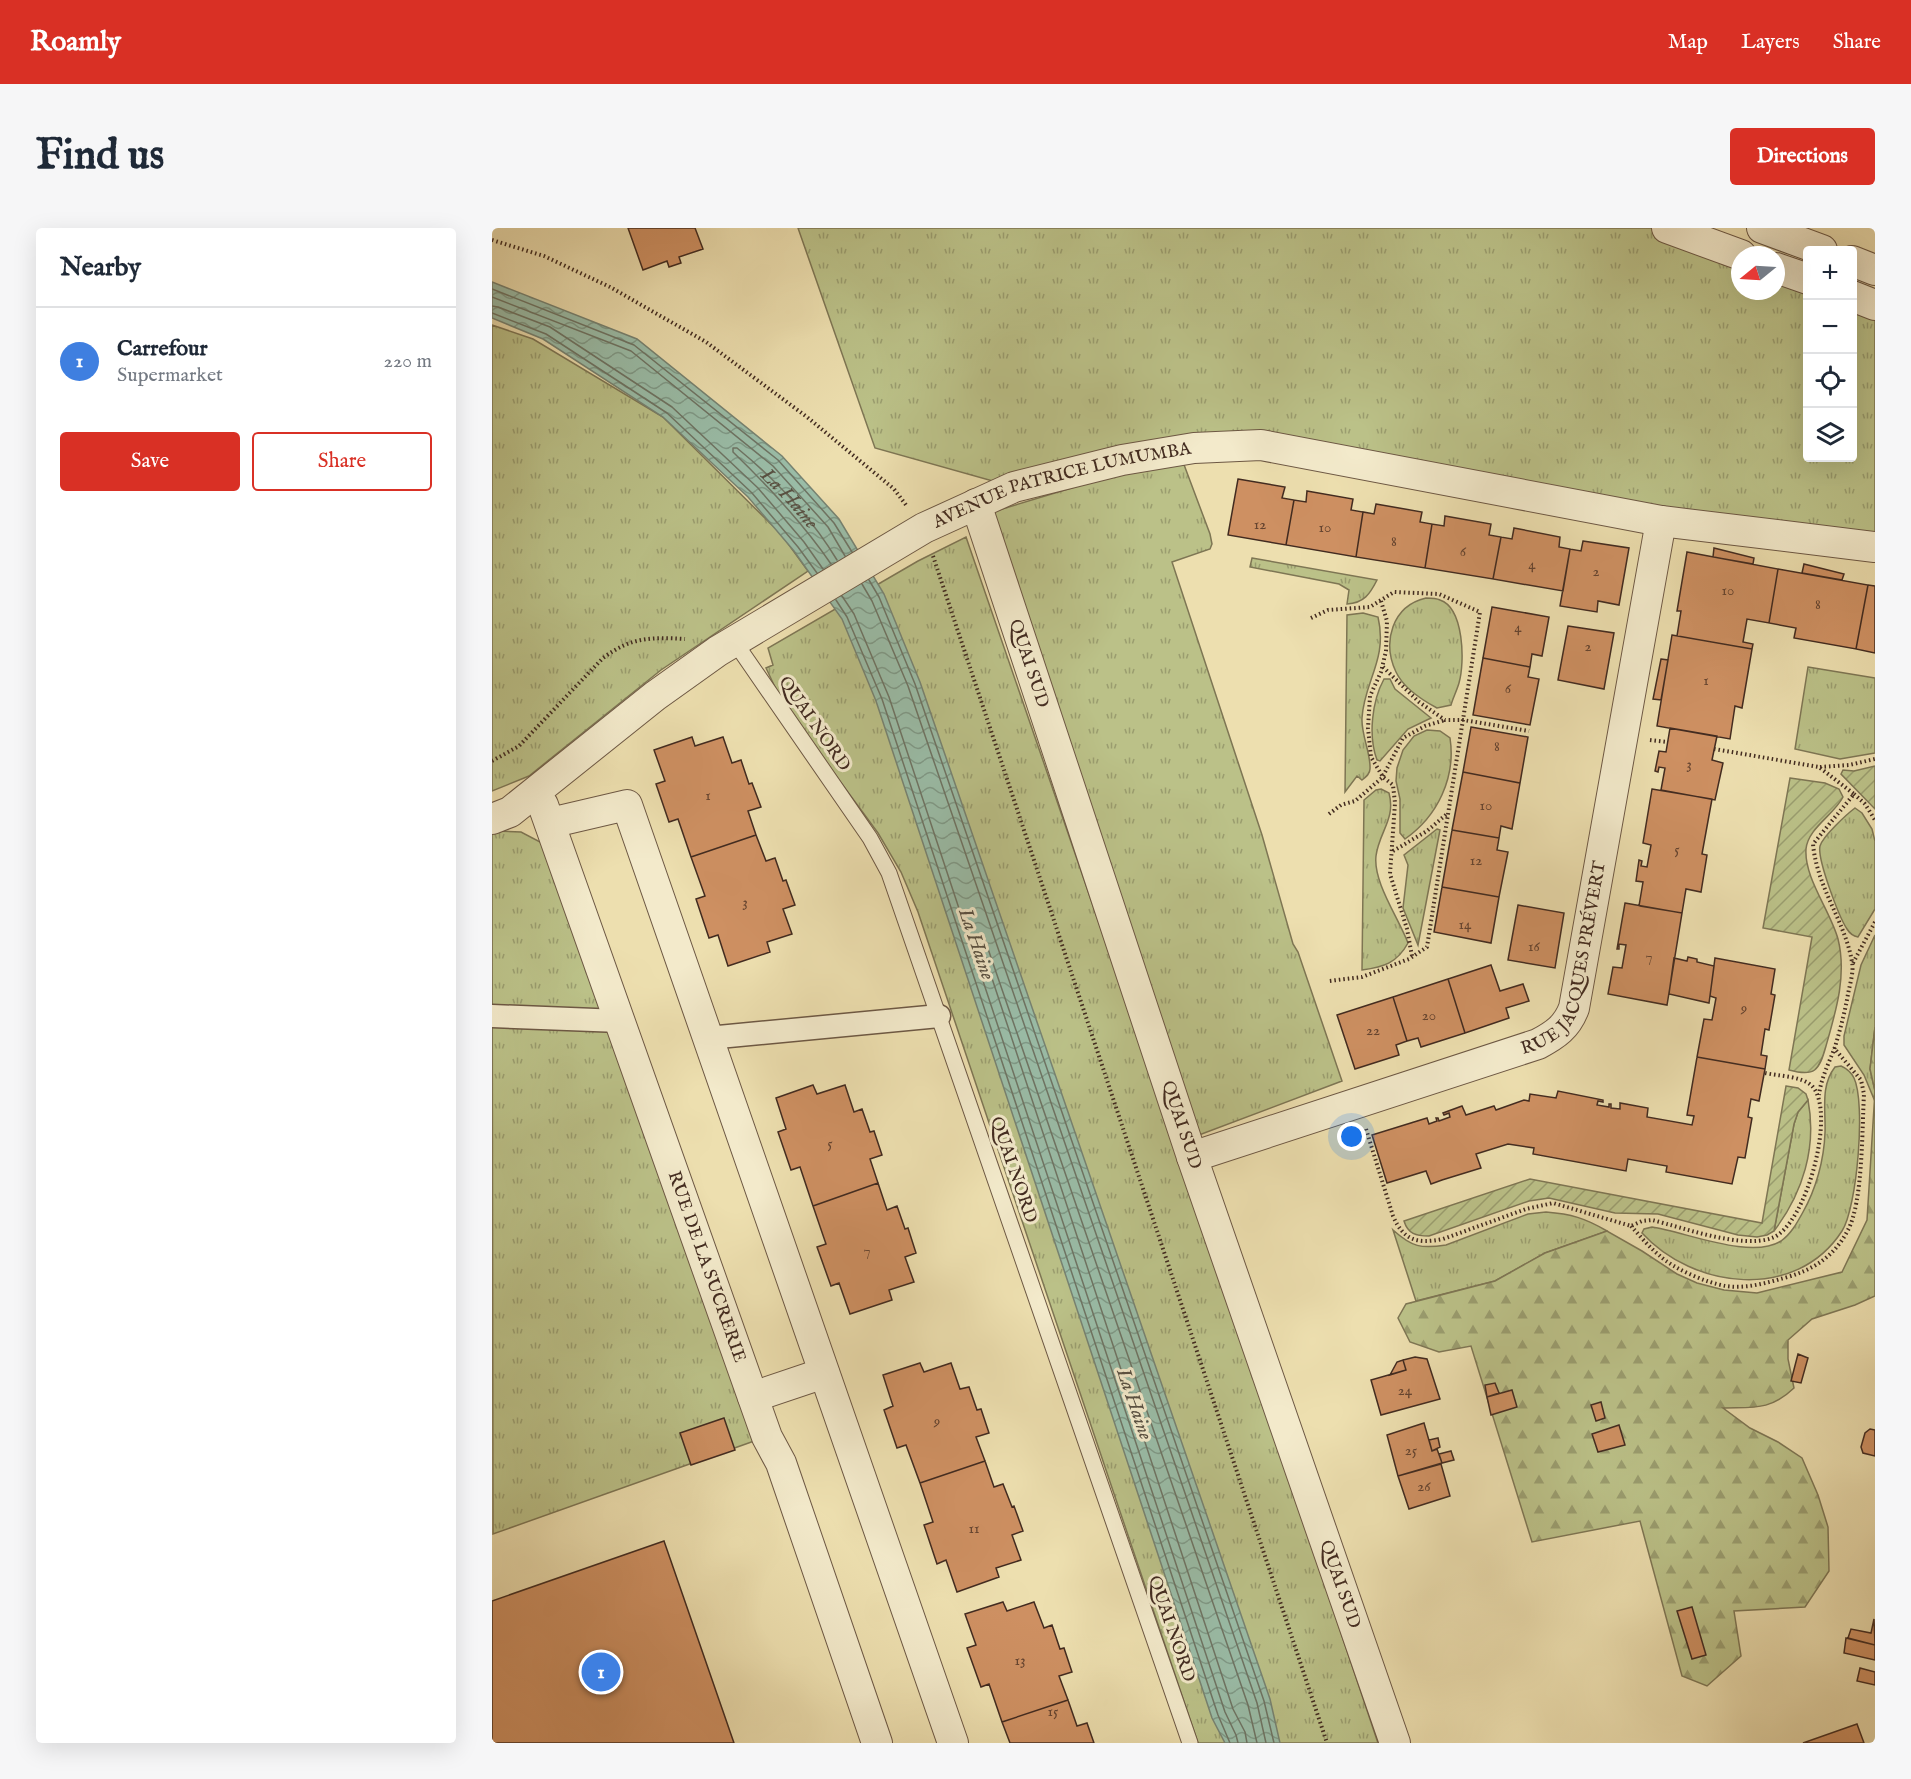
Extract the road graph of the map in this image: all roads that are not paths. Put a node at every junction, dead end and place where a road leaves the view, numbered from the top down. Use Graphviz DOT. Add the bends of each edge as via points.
graph roads {
  1 [pos="1667,228"];
  2 [pos="1762,228"];
  3 [pos="1811,246"];
  4 [pos="1731,251"];
  5 [pos="1857,263"];
  6 [pos="1875,270"];
  7 [pos="1785,271"];
  8 [pos="1803,277"];
  9 [pos="1857,298"];
  10 [pos="1875,305"];
  11 [pos="976,504"];
  12 [pos="1661,520"];
  13 [pos="1875,548"];
  14 [pos="734,641"];
  15 [pos="538,789"];
  16 [pos="492,807"];
  17 [pos="492,819"];
  18 [pos="550,823"];
  19 [pos="492,1016"];
  20 [pos="939,1016"];
  21 [pos="620,1020"];
  22 [pos="708,1038"];
  23 [pos="1192,1157"];
  24 [pos="824,1373"];
  25 [pos="753,1397"];
  26 [pos="877,1743"];
  27 [pos="952,1743"];
  28 [pos="1190,1743"];
  29 [pos="1395,1743"];
  1 -- 4 [label="street"];
  2 -- 3 [label="street"];
  5 -- 6 [label="street"];
  7 -- 8 [label="street"];
  9 -- 10 [label="street"];
  11 -- 12 [label="street, AVENUE PATRICE LUMUMBA" via="1014,487 1122,460 1194,448 1261,445"];
  11 -- 14 [label="street, AVENUE PATRICE LUMUMBA" via="924,528"];
  11 -- 23 [label="street, QUAI SUD"];
  12 -- 13 [label="street, AVENUE PATRICE LUMUMBA"];
  12 -- 23 [label="street, RUE JACQUES PRÉVERT" via="1569,1021 1554,1036 1538,1044"];
  14 -- 15 [label="street, AVENUE PATRICE LUMUMBA" via="675,680"];
  14 -- 20 [label="lane, QUAI NORD" via="870,838 888,873"];
  15 -- 16 [label="street, AVENUE PATRICE LUMUMBA"];
  15 -- 17 [label="street, AVENUE PATRICE LUMUMBA" via="510,812"];
  15 -- 18 [label="street, RUE DE LA SUCRERIE"];
  18 -- 21 [label="street, RUE DE LA SUCRERIE"];
  18 -- 22 [label="street" via="627,805"];
  19 -- 21 [label="street"];
  20 -- 22 [label="street"];
  20 -- 28 [label="lane, QUAI NORD"];
  21 -- 25 [label="street, RUE DE LA SUCRERIE"];
  22 -- 24 [label="street"];
  23 -- 29 [label="street, QUAI SUD"];
  24 -- 25 [label="street"];
  24 -- 27 [label="street"];
  25 -- 26 [label="street, RUE DE LA SUCRERIE" via="781,1463"];
}
